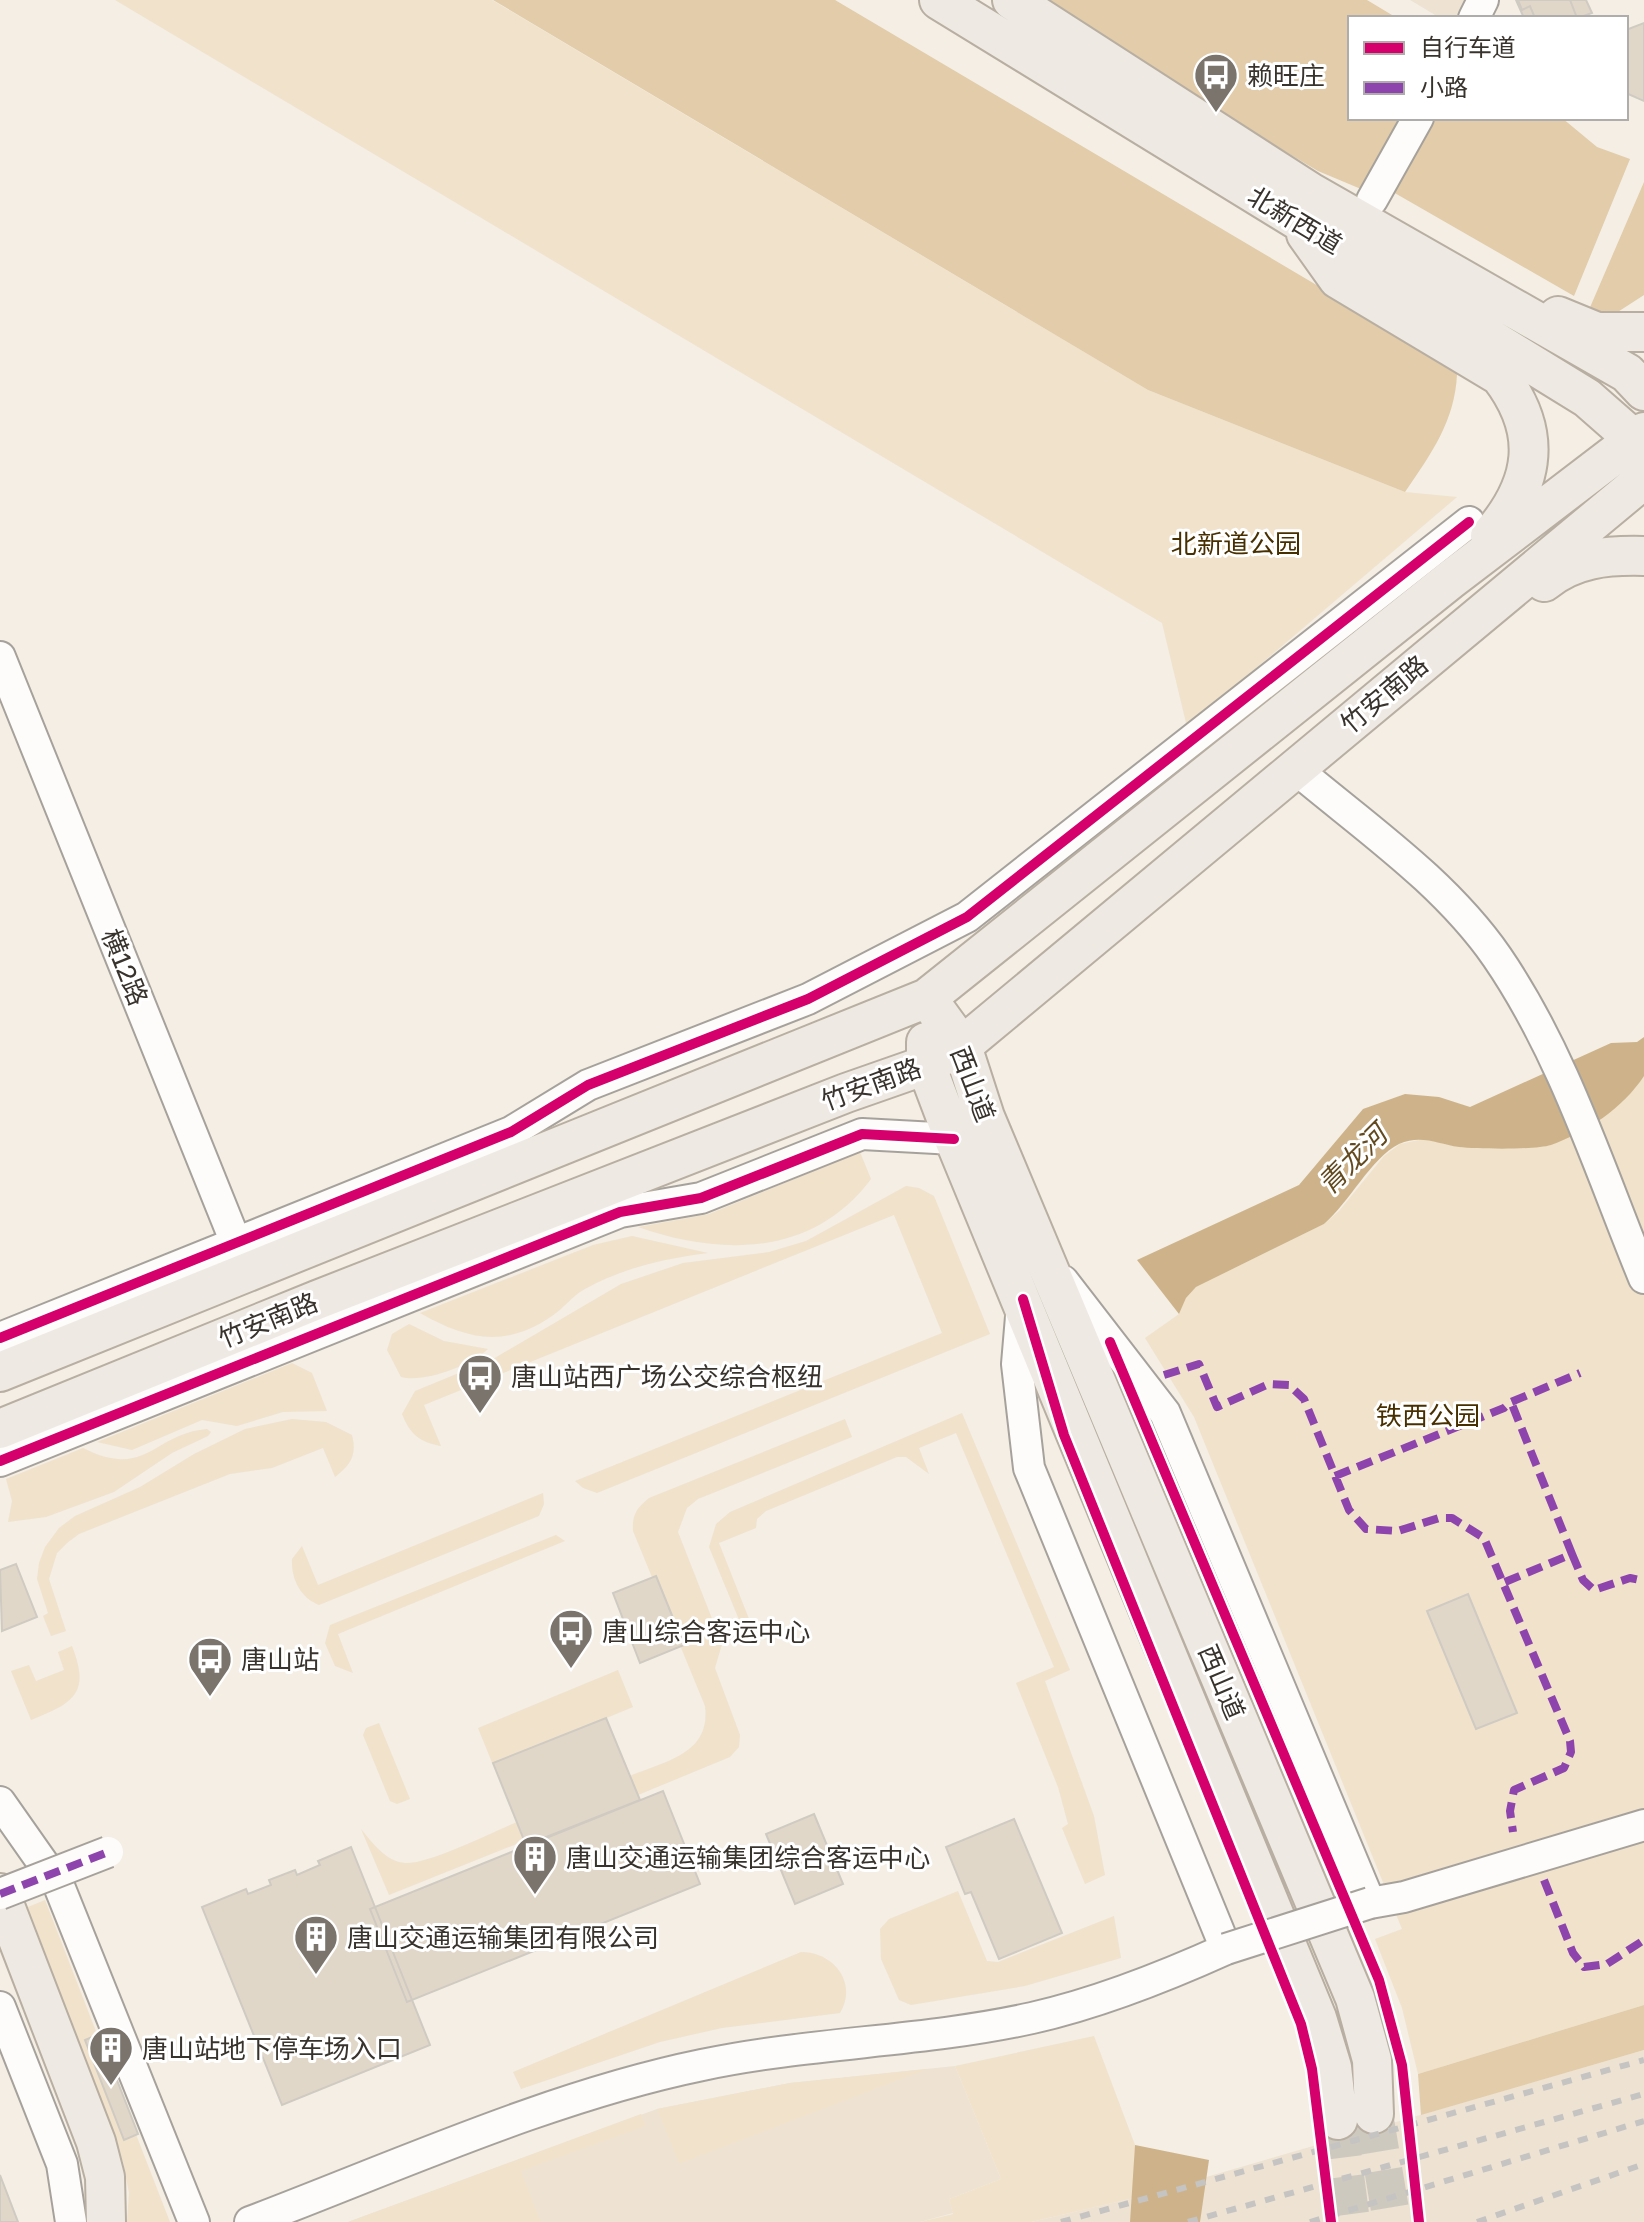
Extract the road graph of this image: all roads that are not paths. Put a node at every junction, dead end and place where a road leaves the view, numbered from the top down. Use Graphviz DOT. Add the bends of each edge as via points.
graph roads {
  1 [pos="939,0"];
  2 [pos="1012,0"];
  3 [pos="1417,120"];
  4 [pos="1372,200"];
  5 [pos="1304,207"];
  6 [pos="1644,332"];
  7 [pos="1644,391"];
  8 [pos="1640,440"];
  9 [pos="1644,479"];
  10 [pos="1469,522"];
  11 [pos="1644,556"];
  12 [pos="1450,580"];
  13 [pos="0,657"];
  14 [pos="1372,703"];
  15 [pos="1297,770"];
  16 [pos="927,998"];
  17 [pos="962,1046"];
  18 [pos="926,1065"];
  19 [pos="954,1139"];
  20 [pos="342,1234"];
  21 [pos="236,1243"];
  22 [pos="1040,1251"];
  23 [pos="267,1265"];
  24 [pos="1644,1278"];
  25 [pos="363,1282"];
  26 [pos="1023,1299"];
  27 [pos="287,1312"];
  28 [pos="0,1338"];
  29 [pos="0,1372"];
  30 [pos="0,1429"];
  31 [pos="0,1461"];
  32 [pos="0,1802"];
  33 [pos="1644,1825"];
  34 [pos="108,1852"];
  35 [pos="0,1894"];
  36 [pos="1370,1903"];
  37 [pos="1226,1949"];
  38 [pos="0,2007"];
  39 [pos="71,2222"];
  40 [pos="106,2222"];
  41 [pos="194,2222"];
  42 [pos="250,2222"];
  1 -- 5 [label="main road, 北新西道"];
  2 -- 5 [label="main road, 北新西道"];
  3 -- 4 [label="street"];
  4 -- 5 [label="main road"];
  4 -- 6 [label="main road" via="1570,324 1597,332"];
  5 -- 7 [label="main road, 北新西道" via="1627,373"];
  5 -- 8 [label="main road, 北新西道" via="1587,398"];
  5 -- 12 [label="main road" via="1338,279 1500,376 1524,414 1530,439 1522,487 1500,524"];
  8 -- 12 [label="main road, 竹安南路"];
  9 -- 14 [label="main road, 竹安南路"];
  10 -- 21 [label="street" via="967,917 808,999 588,1085 511,1132"];
  11 -- 14 [label="main road" via="1598,558 1563,567 1453,656"];
  12 -- 16 [label="main road, 竹安南路"];
  13 -- 21 [label="street, 横12路"];
  14 -- 15 [label="main road, 竹安南路"];
  15 -- 17 [label="main road, 竹安南路"];
  15 -- 24 [label="street" via="1433,884 1496,956 1548,1049"];
  16 -- 17 [label="main road, 西山道"];
  16 -- 18 [label="main road, 西山道"];
  16 -- 20 [label="main road, 竹安南路"];
  17 -- 18 [label="main road, 竹安南路"];
  17 -- 22 [label="main road, 西山道"];
  18 -- 19 [label="main road, 西山道"];
  18 -- 25 [label="main road, 竹安南路"];
  19 -- 26 [label="main road, 西山道"];
  19 -- 31 [label="street" via="862,1134 701,1198 620,1212"];
  20 -- 23 [label="main road, 竹安南路"];
  20 -- 25 [label="main road"];
  21 -- 23 [label="street"];
  21 -- 28 [label="street"];
  22 -- 26 [label="main road, 西山道" via="1355,1998 1372,2060 1356,2117"];
  22 -- 36 [label="street" via="1165,1413"];
  23 -- 27 [label="main road"];
  23 -- 29 [label="main road, 竹安南路"];
  25 -- 27 [label="main road, 竹安南路"];
  26 -- 37 [label="street" via="1017,1364 1029,1468"];
  27 -- 30 [label="main road, 竹安南路"];
  32 -- 41 [label="street" via="59,1886"];
  33 -- 36 [label="street"];
  34 -- 35 [label="street, bridge"];
  35 -- 40 [label="main road" via="96,2142 105,2177"];
  36 -- 37 [label="street, bridge"];
  37 -- 42 [label="street" via="1111,1995 1030,2019 713,2063 631,2083"];
  38 -- 39 [label="street" via="62,2164"];
}
